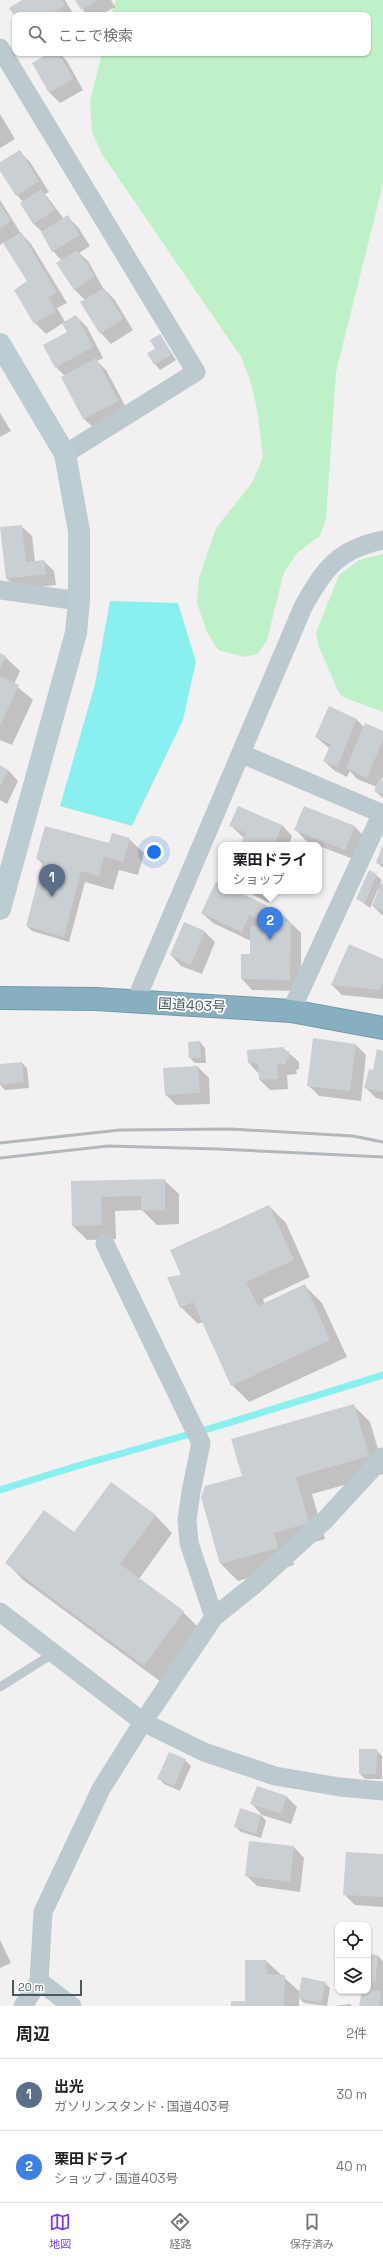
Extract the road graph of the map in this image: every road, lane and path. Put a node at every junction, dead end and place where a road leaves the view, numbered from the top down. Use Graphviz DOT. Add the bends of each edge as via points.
graph roads {
  1 [pos="0,48"];
  2 [pos="0,344"];
  3 [pos="65,454"];
  4 [pos="383,540"];
  5 [pos="0,590"];
  6 [pos="79,601"];
  7 [pos="242,754"];
  8 [pos="382,814"];
  9 [pos="0,909"];
  10 [pos="0,998"];
  11 [pos="135,1002"];
  12 [pos="290,1011"];
  13 [pos="383,1028"];
  14 [pos="105,1244"];
  15 [pos="383,1457"];
  16 [pos="0,1612"];
  17 [pos="214,1617"];
  18 [pos="54,1654"];
  19 [pos="0,1687"];
  20 [pos="143,1722"];
  21 [pos="383,1791"];
  22 [pos="39,1981"];
  23 [pos="23,2006"];
  24 [pos="72,2006"];
  1 -- 3 [label="street" via="196,372"];
  2 -- 3 [label="street"];
  3 -- 6 [label="street" via="79,531"];
  4 -- 7 [label="street" via="351,549 329,566 314,587 303,607"];
  5 -- 6 [label="street"];
  6 -- 9 [label="street" via="76,633"];
  7 -- 8 [label="street"];
  7 -- 11 [label="street"];
  8 -- 12 [label="street"];
  10 -- 11 [label="highway, 国道403号"];
  11 -- 12 [label="highway, 国道403号"];
  12 -- 13 [label="highway, 国道403号"];
  14 -- 17 [label="street" via="201,1443 188,1520 190,1543"];
  15 -- 17 [label="street" via="325,1520 254,1585"];
  16 -- 18 [label="street"];
  17 -- 20 [label="street"];
  18 -- 19 [label="lane"];
  18 -- 20 [label="street"];
  20 -- 21 [label="street" via="204,1752 275,1776"];
  20 -- 22 [label="street" via="101,1789 42,1912"];
  22 -- 23 [label="street"];
  22 -- 24 [label="street"];
}
